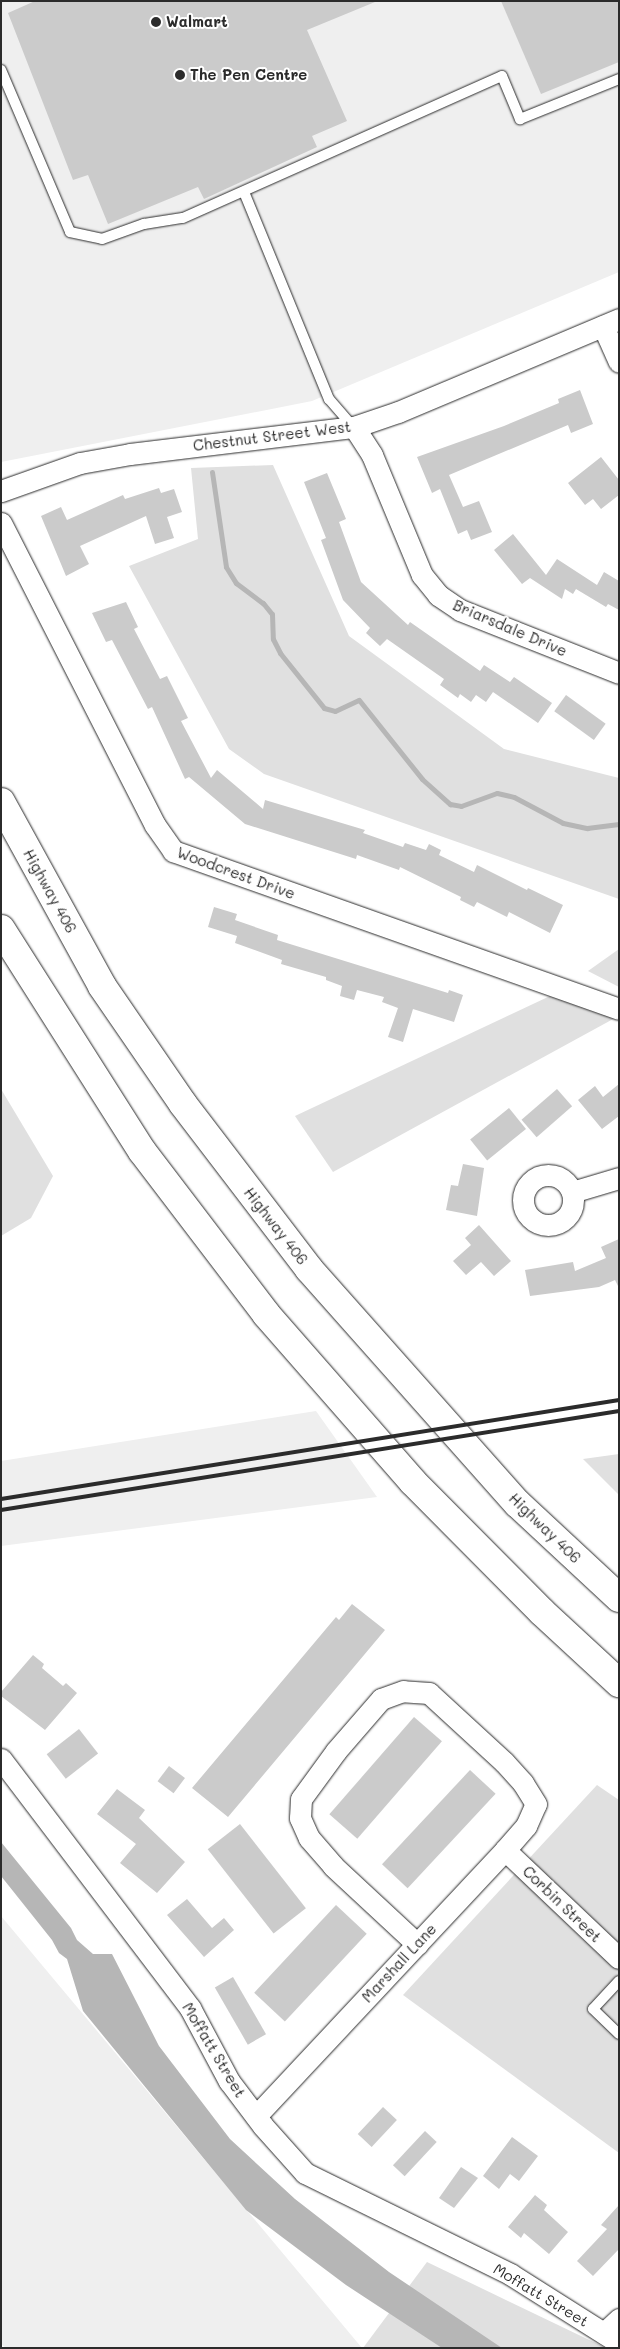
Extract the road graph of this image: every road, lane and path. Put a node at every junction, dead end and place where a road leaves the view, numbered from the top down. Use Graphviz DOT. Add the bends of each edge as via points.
graph roads {
  1 [pos="1,70"];
  2 [pos="619,79"];
  3 [pos="244,192"];
  4 [pos="611,322"];
  5 [pos="619,362"];
  6 [pos="354,427"];
  7 [pos="1,491"];
  8 [pos="1,523"];
  9 [pos="619,673"];
  10 [pos="1,802"];
  11 [pos="1,929"];
  12 [pos="619,1009"];
  13 [pos="619,1178"];
  14 [pos="572,1192"];
  15 [pos="619,1598"];
  16 [pos="619,1683"];
  17 [pos="1,1759"];
  18 [pos="505,1850"];
  19 [pos="417,1944"];
  20 [pos="619,1958"];
  21 [pos="619,1981"];
  22 [pos="619,2034"];
  23 [pos="256,2116"];
  24 [pos="614,2332"];
  1 -- 3 [label="lane" via="70,232 102,240 144,224 183,218"];
  2 -- 3 [label="lane" via="520,120 502,76"];
  3 -- 6 [label="lane" via="330,400"];
  4 -- 5 [label="street"];
  4 -- 6 [label="street, Chestnut Street West" via="398,412"];
  6 -- 7 [label="street, Chestnut Street West" via="88,461"];
  6 -- 9 [label="street, Briarsdale Drive" via="372,454 422,575 438,595 460,610"];
  8 -- 12 [label="street, Woodcrest Drive" via="155,825 173,851"];
  10 -- 15 [label="highway, Highway 406" via="102,986 183,1104 309,1269 518,1504"];
  11 -- 16 [label="highway" via="142,1151 266,1314 413,1482 542,1612"];
  13 -- 14 [label="street"];
  17 -- 23 [label="street, Moffatt Street" via="190,2008 229,2081"];
  18 -- 19 [label="street, Marshall Lane"];
  18 -- 19 [label="street, Marshall Lane" via="526,1826 536,1804 523,1783 429,1693 403,1691 381,1699 336,1751 301,1799 300,1818 309,1838 333,1866"];
  18 -- 20 [label="street, Corbin Street"];
  19 -- 23 [label="street, Marshall Lane"];
  21 -- 22 [label="lane" via="593,2009"];
  23 -- 24 [label="street, Moffatt Street" via="305,2173 510,2274"];
}
